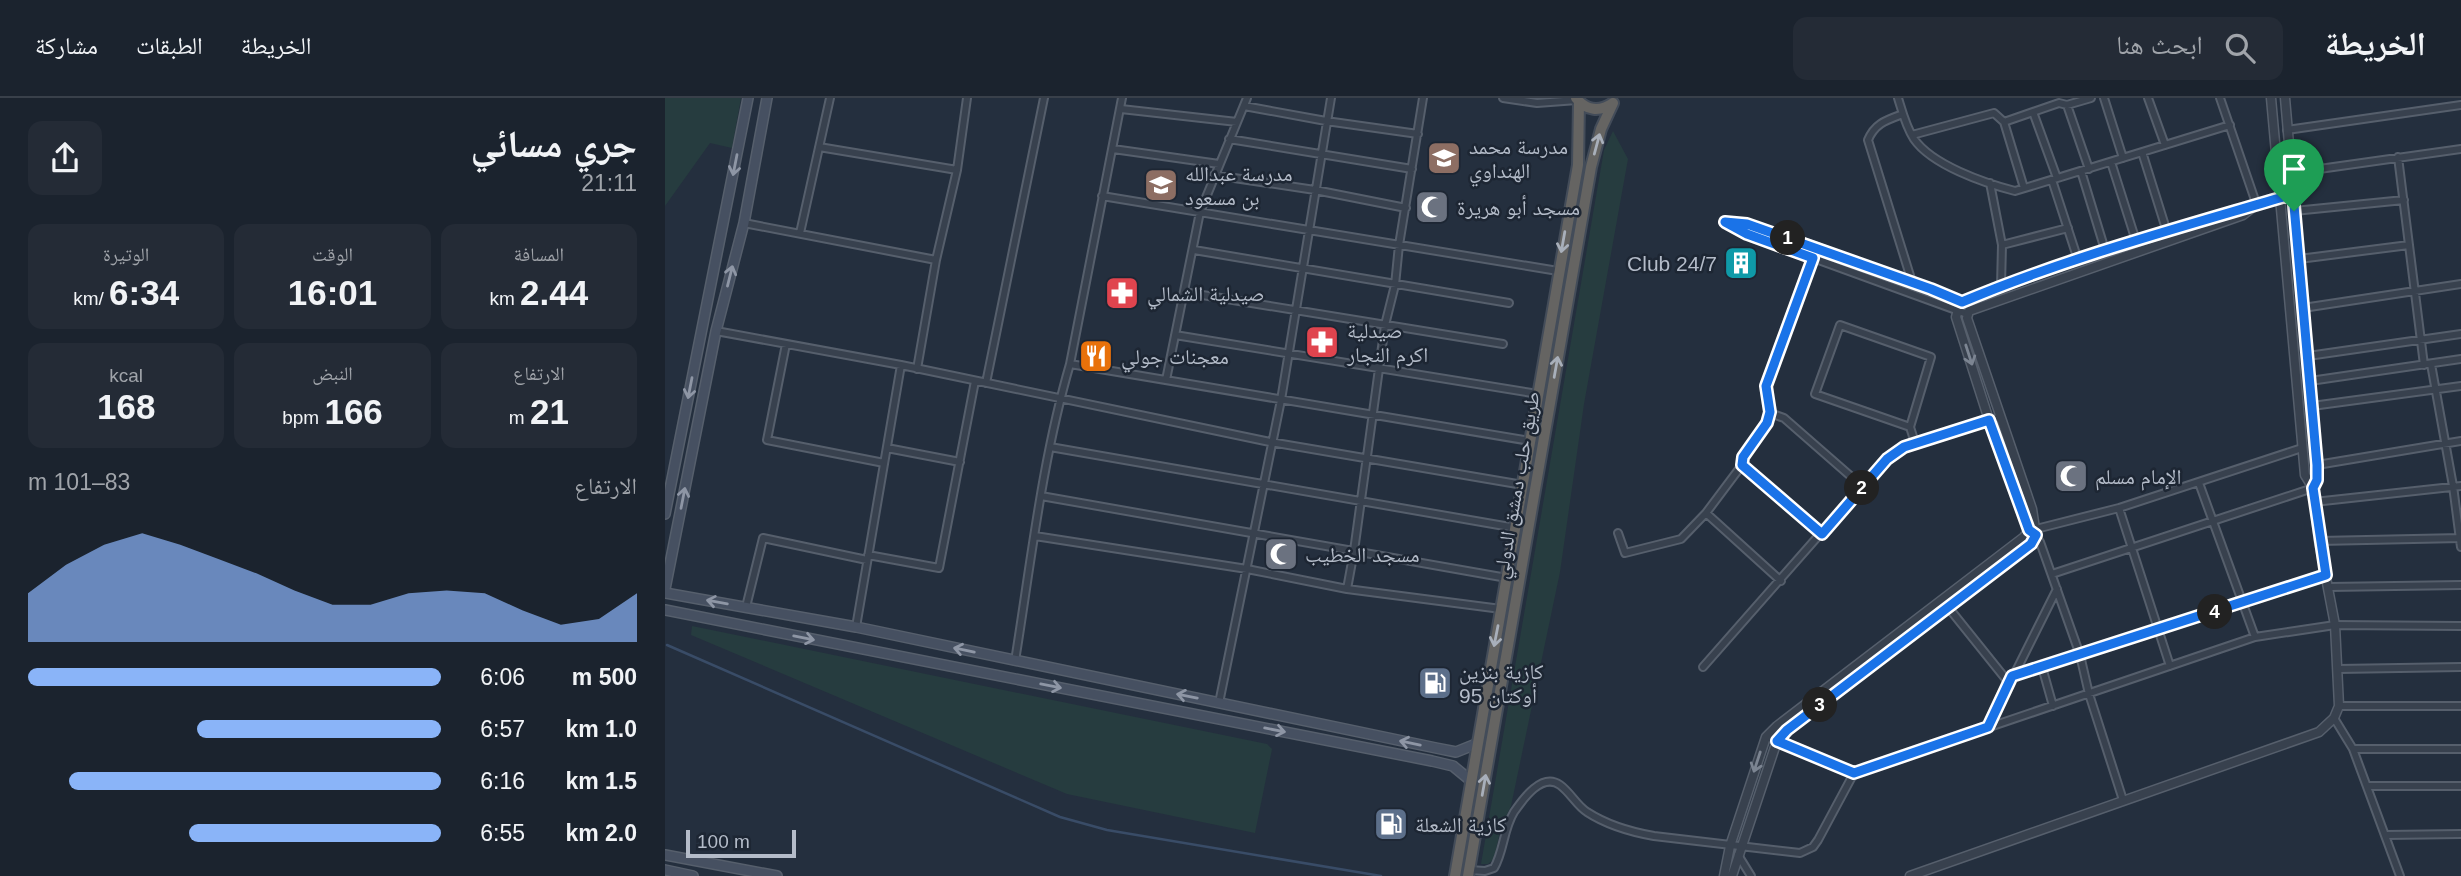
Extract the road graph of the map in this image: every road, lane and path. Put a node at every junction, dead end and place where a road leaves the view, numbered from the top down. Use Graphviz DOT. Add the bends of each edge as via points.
graph roads {
  1 [pos="748,98"];
  2 [pos="767,98"];
  3 [pos="830,98"];
  4 [pos="967,98"];
  5 [pos="1044,98"];
  6 [pos="1122,98"];
  7 [pos="1247,98"];
  8 [pos="1331,98"];
  9 [pos="1423,98"];
  10 [pos="1503,98"];
  11 [pos="1898,98"];
  12 [pos="2091,98"];
  13 [pos="2104,98"];
  14 [pos="2148,98"];
  15 [pos="2220,98"];
  16 [pos="2271,98"];
  17 [pos="2285,98"];
  18 [pos="1577,100"];
  19 [pos="1615,100"];
  20 [pos="1536,101"];
  21 [pos="2067,105"];
  22 [pos="2461,105"];
  23 [pos="1244,106"];
  24 [pos="1121,109"];
  25 [pos="2033,111"];
  26 [pos="1903,114"];
  27 [pos="1327,121"];
  28 [pos="1237,122"];
  29 [pos="2004,122"];
  30 [pos="2230,125"];
  31 [pos="2287,130"];
  32 [pos="1418,134"];
  33 [pos="1912,135"];
  34 [pos="1229,139"];
  35 [pos="2165,145"];
  36 [pos="819,147"];
  37 [pos="1113,149"];
  38 [pos="2461,149"];
  39 [pos="2142,152"];
  40 [pos="1321,155"];
  41 [pos="2123,158"];
  42 [pos="2398,158"];
  43 [pos="2111,162"];
  44 [pos="1219,164"];
  45 [pos="1412,169"];
  46 [pos="2089,169"];
  47 [pos="957,170"];
  48 [pos="2081,171"];
  49 [pos="2291,173"];
  50 [pos="1214,175"];
  51 [pos="2054,179"];
  52 [pos="1990,183"];
  53 [pos="2024,188"];
  54 [pos="1315,190"];
  55 [pos="2293,194"];
  56 [pos="1101,195"];
  57 [pos="2279,198"];
  58 [pos="2404,200"];
  59 [pos="2254,207"];
  60 [pos="1406,208"];
  61 [pos="2294,211"];
  62 [pos="1200,212"];
  63 [pos="744,223"];
  64 [pos="2068,228"];
  65 [pos="1309,230"];
  66 [pos="2167,232"];
  67 [pos="800,233"];
  68 [pos="2136,241"];
  69 [pos="1399,245"];
  70 [pos="2409,245"];
  71 [pos="2002,246"];
  72 [pos="1194,250"];
  73 [pos="2105,250"];
  74 [pos="1813,258"];
  75 [pos="2299,259"];
  76 [pos="936,260"];
  77 [pos="2078,260"];
  78 [pos="1302,268"];
  79 [pos="1558,271"];
  80 [pos="1912,282"];
  81 [pos="2461,284"];
  82 [pos="1395,285"];
  83 [pos="2001,286"];
  84 [pos="2414,291"];
  85 [pos="1184,292"];
  86 [pos="1962,302"];
  87 [pos="1510,303"];
  88 [pos="2303,308"];
  89 [pos="1296,310"];
  90 [pos="1956,310"];
  91 [pos="1970,311"];
  92 [pos="1385,325"];
  93 [pos="716,331"];
  94 [pos="2461,334"];
  95 [pos="1175,335"];
  96 [pos="2421,340"];
  97 [pos="786,344"];
  98 [pos="1503,344"];
  99 [pos="1289,353"];
  100 [pos="2308,356"];
  101 [pos="2461,359"];
  102 [pos="1070,364"];
  103 [pos="2428,364"];
  104 [pos="901,365"];
  105 [pos="1380,368"];
  106 [pos="917,369"];
  107 [pos="1166,380"];
  108 [pos="975,381"];
  109 [pos="2310,381"];
  110 [pos="986,383"];
  111 [pos="2461,386"];
  112 [pos="2435,389"];
  113 [pos="1538,394"];
  114 [pos="1060,398"];
  115 [pos="1281,400"];
  116 [pos="2312,406"];
  117 [pos="1770,412"];
  118 [pos="1373,415"];
  119 [pos="2000,417"];
  120 [pos="1989,420"];
  121 [pos="1910,427"];
  122 [pos="1529,441"];
  123 [pos="2461,441"];
  124 [pos="1271,442"];
  125 [pos="1915,443"];
  126 [pos="2446,443"];
  127 [pos="1051,447"];
  128 [pos="887,448"];
  129 [pos="2302,448"];
  130 [pos="1367,458"];
  131 [pos="960,462"];
  132 [pos="884,463"];
  133 [pos="1742,465"];
  134 [pos="2317,465"];
  135 [pos="2199,483"];
  136 [pos="1264,484"];
  137 [pos="1523,485"];
  138 [pos="2457,486"];
  139 [pos="1863,487"];
  140 [pos="2313,488"];
  141 [pos="1041,496"];
  142 [pos="1360,501"];
  143 [pos="2314,502"];
  144 [pos="2458,503"];
  145 [pos="2119,508"];
  146 [pos="1706,513"];
  147 [pos="665,514"];
  148 [pos="2213,520"];
  149 [pos="1516,528"];
  150 [pos="2034,531"];
  151 [pos="1618,533"];
  152 [pos="1255,534"];
  153 [pos="1822,534"];
  154 [pos="1035,536"];
  155 [pos="2461,538"];
  156 [pos="2319,541"];
  157 [pos="2132,547"];
  158 [pos="2461,547"];
  159 [pos="1354,551"];
  160 [pos="868,557"];
  161 [pos="1247,569"];
  162 [pos="2052,574"];
  163 [pos="2326,575"];
  164 [pos="1507,578"];
  165 [pos="1781,581"];
  166 [pos="2461,585"];
  167 [pos="2329,587"];
  168 [pos="1347,589"];
  169 [pos="2057,589"];
  170 [pos="665,591"];
  171 [pos="2241,603"];
  172 [pos="746,607"];
  173 [pos="1948,607"];
  174 [pos="1501,608"];
  175 [pos="665,610"];
  176 [pos="2335,625"];
  177 [pos="2461,626"];
  178 [pos="856,627"];
  179 [pos="2158,630"];
  180 [pos="2255,637"];
  181 [pos="2080,654"];
  182 [pos="1015,662"];
  183 [pos="2170,666"];
  184 [pos="1703,667"];
  185 [pos="2042,667"];
  186 [pos="2461,667"];
  187 [pos="2338,669"];
  188 [pos="2010,680"];
  189 [pos="2089,694"];
  190 [pos="1219,703"];
  191 [pos="2053,706"];
  192 [pos="2339,706"];
  193 [pos="2461,706"];
  194 [pos="2335,718"];
  195 [pos="1988,727"];
  196 [pos="1766,737"];
  197 [pos="1777,741"];
  198 [pos="1476,744"];
  199 [pos="2353,749"];
  200 [pos="2461,750"];
  201 [pos="1854,773"];
  202 [pos="1470,780"];
  203 [pos="2367,786"];
  204 [pos="2461,786"];
  205 [pos="2123,800"];
  206 [pos="2461,834"];
  207 [pos="2386,835"];
  208 [pos="1730,846"];
  209 [pos="1739,851"];
  210 [pos="665,855"];
  211 [pos="665,870"];
  212 [pos="1468,873"];
  213 [pos="693,876"];
  214 [pos="777,876"];
  215 [pos="1455,876"];
  216 [pos="1724,876"];
  217 [pos="1732,876"];
  218 [pos="1751,876"];
  219 [pos="1910,876"];
  220 [pos="2400,876"];
  1 -- 147 [label="main road, one-way"];
  2 -- 63 [label="main road"];
  3 -- 36 [label="street"];
  4 -- 47 [label="street"];
  5 -- 110 [label="street"];
  6 -- 24 [label="street"];
  7 -- 23 [label="street"];
  8 -- 27 [label="street"];
  9 -- 32 [label="street"];
  10 -- 20 [label="street"];
  11 -- 26 [label="street"];
  12 -- 21 [label="street"];
  13 -- 41 [label="street"];
  14 -- 35 [label="street"];
  15 -- 30 [label="street"];
  16 -- 57 [label="street"];
  17 -- 31 [label="street"];
  18 -- 19 [label="highway" via="1592,109"];
  18 -- 20 [label="street"];
  18 -- 79 [label="highway, طريق حلب دمشق الدولي, one-way" via="1577,165"];
  212 -- 19 [label="highway, طريق حلب دمشق الدولي, one-way" via="1591,167"];
  21 -- 25 [label="street"];
  21 -- 46 [label="street"];
  22 -- 31 [label="street"];
  23 -- 27 [label="street"];
  23 -- 28 [label="street"];
  24 -- 28 [label="street"];
  24 -- 37 [label="street"];
  25 -- 29 [label="street"];
  25 -- 51 [label="street"];
  26 -- 33 [label="street"];
  26 -- 80 [label="street" via="1884,121 1868,140"];
  27 -- 32 [label="street"];
  27 -- 40 [label="street"];
  28 -- 34 [label="street"];
  29 -- 33 [label="street" via="1994,113"];
  29 -- 53 [label="street"];
  30 -- 35 [label="street"];
  30 -- 59 [label="street"];
  31 -- 49 [label="street"];
  32 -- 45 [label="street"];
  33 -- 52 [label="street" via="1937,160"];
  34 -- 40 [label="street"];
  34 -- 44 [label="street"];
  35 -- 39 [label="street"];
  36 -- 47 [label="street"];
  36 -- 67 [label="street"];
  37 -- 44 [label="street"];
  37 -- 56 [label="street"];
  38 -- 42 [label="street"];
  39 -- 41 [label="street"];
  39 -- 66 [label="street"];
  40 -- 45 [label="street"];
  40 -- 54 [label="street"];
  41 -- 43 [label="street"];
  42 -- 49 [label="street"];
  42 -- 58 [label="street"];
  43 -- 46 [label="street"];
  43 -- 68 [label="street"];
  44 -- 50 [label="street"];
  45 -- 60 [label="street"];
  46 -- 48 [label="street"];
  47 -- 76 [label="street"];
  48 -- 51 [label="street"];
  48 -- 73 [label="street"];
  49 -- 55 [label="street"];
  50 -- 54 [label="street"];
  50 -- 62 [label="street"];
  51 -- 53 [label="street"];
  51 -- 64 [label="street"];
  52 -- 53 [label="street" via="2015,191"];
  52 -- 71 [label="street"];
  54 -- 60 [label="street"];
  54 -- 65 [label="street"];
  55 -- 57 [label="street"];
  55 -- 61 [label="street"];
  56 -- 62 [label="street"];
  56 -- 102 [label="street"];
  57 -- 59 [label="street"];
  57 -- 129 [label="street"];
  58 -- 61 [label="street"];
  58 -- 70 [label="street"];
  59 -- 66 [label="street"];
  59 -- 91 [label="street" via="2243,215"];
  60 -- 69 [label="street"];
  61 -- 75 [label="street"];
  62 -- 65 [label="street"];
  62 -- 72 [label="street"];
  63 -- 67 [label="street"];
  93 -- 63 [label="main road, one-way"];
  64 -- 71 [label="street"];
  64 -- 77 [label="street"];
  65 -- 69 [label="street"];
  65 -- 78 [label="street"];
  66 -- 68 [label="street"];
  67 -- 76 [label="street"];
  68 -- 73 [label="street"];
  69 -- 79 [label="street"];
  69 -- 82 [label="street"];
  70 -- 75 [label="street"];
  70 -- 84 [label="street"];
  71 -- 83 [label="street"];
  72 -- 78 [label="street"];
  72 -- 85 [label="street"];
  73 -- 77 [label="street"];
  74 -- 80 [label="street" via="1725,222 1747,224"];
  74 -- 90 [label="street"];
  74 -- 117 [label="street" via="1766,386"];
  75 -- 88 [label="street"];
  76 -- 106 [label="street"];
  77 -- 83 [label="street"];
  78 -- 82 [label="street"];
  78 -- 89 [label="street"];
  79 -- 113 [label="highway, طريق حلب دمشق الدولي"];
  80 -- 86 [label="street"];
  81 -- 84 [label="street"];
  82 -- 87 [label="street"];
  82 -- 92 [label="street"];
  83 -- 86 [label="street"];
  84 -- 88 [label="street"];
  84 -- 96 [label="street"];
  85 -- 89 [label="street"];
  85 -- 95 [label="street"];
  86 -- 90 [label="street"];
  86 -- 91 [label="street"];
  88 -- 100 [label="street"];
  89 -- 92 [label="street"];
  89 -- 99 [label="street"];
  90 -- 91 [label="street"];
  90 -- 120 [label="street, one-way"];
  91 -- 119 [label="street"];
  92 -- 98 [label="street"];
  92 -- 105 [label="street"];
  93 -- 97 [label="street"];
  170 -- 93 [label="main road, one-way"];
  94 -- 96 [label="street"];
  95 -- 99 [label="street"];
  95 -- 107 [label="street"];
  96 -- 100 [label="street"];
  96 -- 103 [label="street"];
  97 -- 104 [label="street"];
  97 -- 132 [label="street" via="767,440"];
  99 -- 105 [label="street"];
  99 -- 115 [label="street"];
  100 -- 109 [label="street"];
  101 -- 103 [label="street"];
  102 -- 107 [label="street"];
  102 -- 114 [label="street"];
  103 -- 109 [label="street"];
  103 -- 112 [label="street"];
  104 -- 106 [label="street"];
  104 -- 128 [label="street"];
  105 -- 113 [label="street"];
  105 -- 118 [label="street"];
  106 -- 108 [label="street"];
  107 -- 115 [label="street"];
  108 -- 110 [label="street"];
  108 -- 131 [label="street"];
  109 -- 116 [label="street"];
  110 -- 114 [label="street"];
  111 -- 112 [label="street"];
  112 -- 116 [label="street"];
  112 -- 126 [label="street"];
  113 -- 122 [label="highway, طريق حلب دمشق الدولي"];
  114 -- 124 [label="street"];
  114 -- 127 [label="street"];
  115 -- 118 [label="street"];
  115 -- 124 [label="street"];
  116 -- 134 [label="street"];
  117 -- 133 [label="street"];
  117 -- 139 [label="street" via="1784,418"];
  118 -- 122 [label="street"];
  118 -- 130 [label="street"];
  119 -- 120 [label="street"];
  119 -- 150 [label="street" via="2032,509"];
  120 -- 125 [label="street"];
  120 -- 150 [label="street"];
  121 -- 121 [label="street" via="1931,357 1839,326 1815,394"];
  121 -- 125 [label="street"];
  122 -- 137 [label="highway, طريق حلب دمشق الدولي"];
  123 -- 126 [label="street"];
  124 -- 130 [label="street"];
  124 -- 136 [label="street"];
  125 -- 139 [label="street" via="1887,459"];
  126 -- 134 [label="street"];
  126 -- 138 [label="street"];
  127 -- 136 [label="street"];
  127 -- 141 [label="street"];
  128 -- 131 [label="street"];
  128 -- 132 [label="street"];
  129 -- 135 [label="street"];
  129 -- 140 [label="street" via="2305,475"];
  130 -- 137 [label="street"];
  130 -- 142 [label="street"];
  131 -- 160 [label="street" via="939,568"];
  132 -- 160 [label="street"];
  133 -- 146 [label="street"];
  133 -- 153 [label="street"];
  134 -- 140 [label="street"];
  135 -- 145 [label="street"];
  135 -- 148 [label="street"];
  136 -- 142 [label="street"];
  136 -- 152 [label="street"];
  137 -- 149 [label="highway, طريق حلب دمشق الدولي"];
  138 -- 143 [label="street"];
  138 -- 144 [label="street"];
  139 -- 153 [label="street"];
  140 -- 143 [label="street"];
  140 -- 148 [label="street"];
  141 -- 152 [label="street"];
  141 -- 154 [label="street"];
  142 -- 149 [label="street"];
  142 -- 159 [label="street"];
  143 -- 156 [label="street"];
  144 -- 155 [label="street"];
  145 -- 150 [label="street"];
  145 -- 157 [label="street"];
  146 -- 151 [label="street" via="1681,539 1625,552"];
  146 -- 165 [label="street"];
  148 -- 157 [label="street"];
  148 -- 171 [label="street"];
  149 -- 164 [label="highway, طريق حلب دمشق الدولي"];
  150 -- 162 [label="street"];
  150 -- 173 [label="street" via="2031,544"];
  150 -- 196 [label="street"];
  152 -- 159 [label="street"];
  152 -- 161 [label="street"];
  153 -- 165 [label="street"];
  154 -- 161 [label="street"];
  154 -- 182 [label="street"];
  155 -- 156 [label="street"];
  155 -- 158 [label="street"];
  156 -- 163 [label="street"];
  157 -- 162 [label="street"];
  157 -- 179 [label="street"];
  159 -- 164 [label="street"];
  159 -- 168 [label="street"];
  160 -- 172 [label="street" via="763,538"];
  160 -- 178 [label="street"];
  161 -- 168 [label="street"];
  161 -- 190 [label="street"];
  162 -- 169 [label="street"];
  163 -- 167 [label="street"];
  163 -- 171 [label="street"];
  164 -- 174 [label="highway, طريق حلب دمشق الدولي"];
  165 -- 184 [label="street"];
  166 -- 167 [label="street"];
  167 -- 176 [label="street"];
  168 -- 174 [label="street"];
  169 -- 181 [label="street"];
  169 -- 188 [label="street"];
  172 -- 170 [label="main road, one-way"];
  171 -- 179 [label="street"];
  171 -- 180 [label="street"];
  172 -- 178 [label="main road"];
  173 -- 188 [label="street"];
  173 -- 197 [label="street"];
  174 -- 198 [label="highway, طريق حلب دمشق الدولي, one-way"];
  175 -- 202 [label="main road, one-way" via="1432,761 1453,766"];
  176 -- 177 [label="street"];
  176 -- 180 [label="street"];
  176 -- 187 [label="street"];
  182 -- 178 [label="main road, one-way"];
  179 -- 181 [label="street"];
  179 -- 183 [label="street"];
  180 -- 183 [label="street"];
  181 -- 185 [label="street"];
  181 -- 189 [label="street"];
  190 -- 182 [label="main road, one-way"];
  183 -- 189 [label="street"];
  185 -- 188 [label="street"];
  185 -- 191 [label="street"];
  186 -- 187 [label="street"];
  187 -- 192 [label="street"];
  188 -- 195 [label="street"];
  189 -- 191 [label="street"];
  189 -- 205 [label="street"];
  198 -- 190 [label="main road, one-way" via="1457,752"];
  191 -- 195 [label="street"];
  192 -- 193 [label="street"];
  192 -- 194 [label="street"];
  194 -- 199 [label="street"];
  194 -- 205 [label="street" via="2319,732"];
  195 -- 201 [label="street"];
  196 -- 197 [label="street"];
  196 -- 208 [label="street, one-way"];
  197 -- 201 [label="street"];
  197 -- 209 [label="street"];
  198 -- 202 [label="highway, طريق حلب دمشق الدولي"];
  199 -- 200 [label="street"];
  199 -- 203 [label="street"];
  201 -- 209 [label="street" via="1813,847 1800,853"];
  202 -- 215 [label="highway, طريق حلب دمشق الدولي"];
  203 -- 204 [label="street"];
  203 -- 207 [label="street"];
  205 -- 219 [label="street"];
  206 -- 207 [label="street"];
  207 -- 220 [label="street"];
  208 -- 209 [label="street"];
  208 -- 212 [label="street" via="1633,832 1586,812 1551,781 1531,792 1514,812 1494,868"];
  208 -- 216 [label="street"];
  209 -- 217 [label="street"];
  209 -- 218 [label="street"];
  210 -- 214 [label="main road"];
  211 -- 213 [label="main road"];
}
